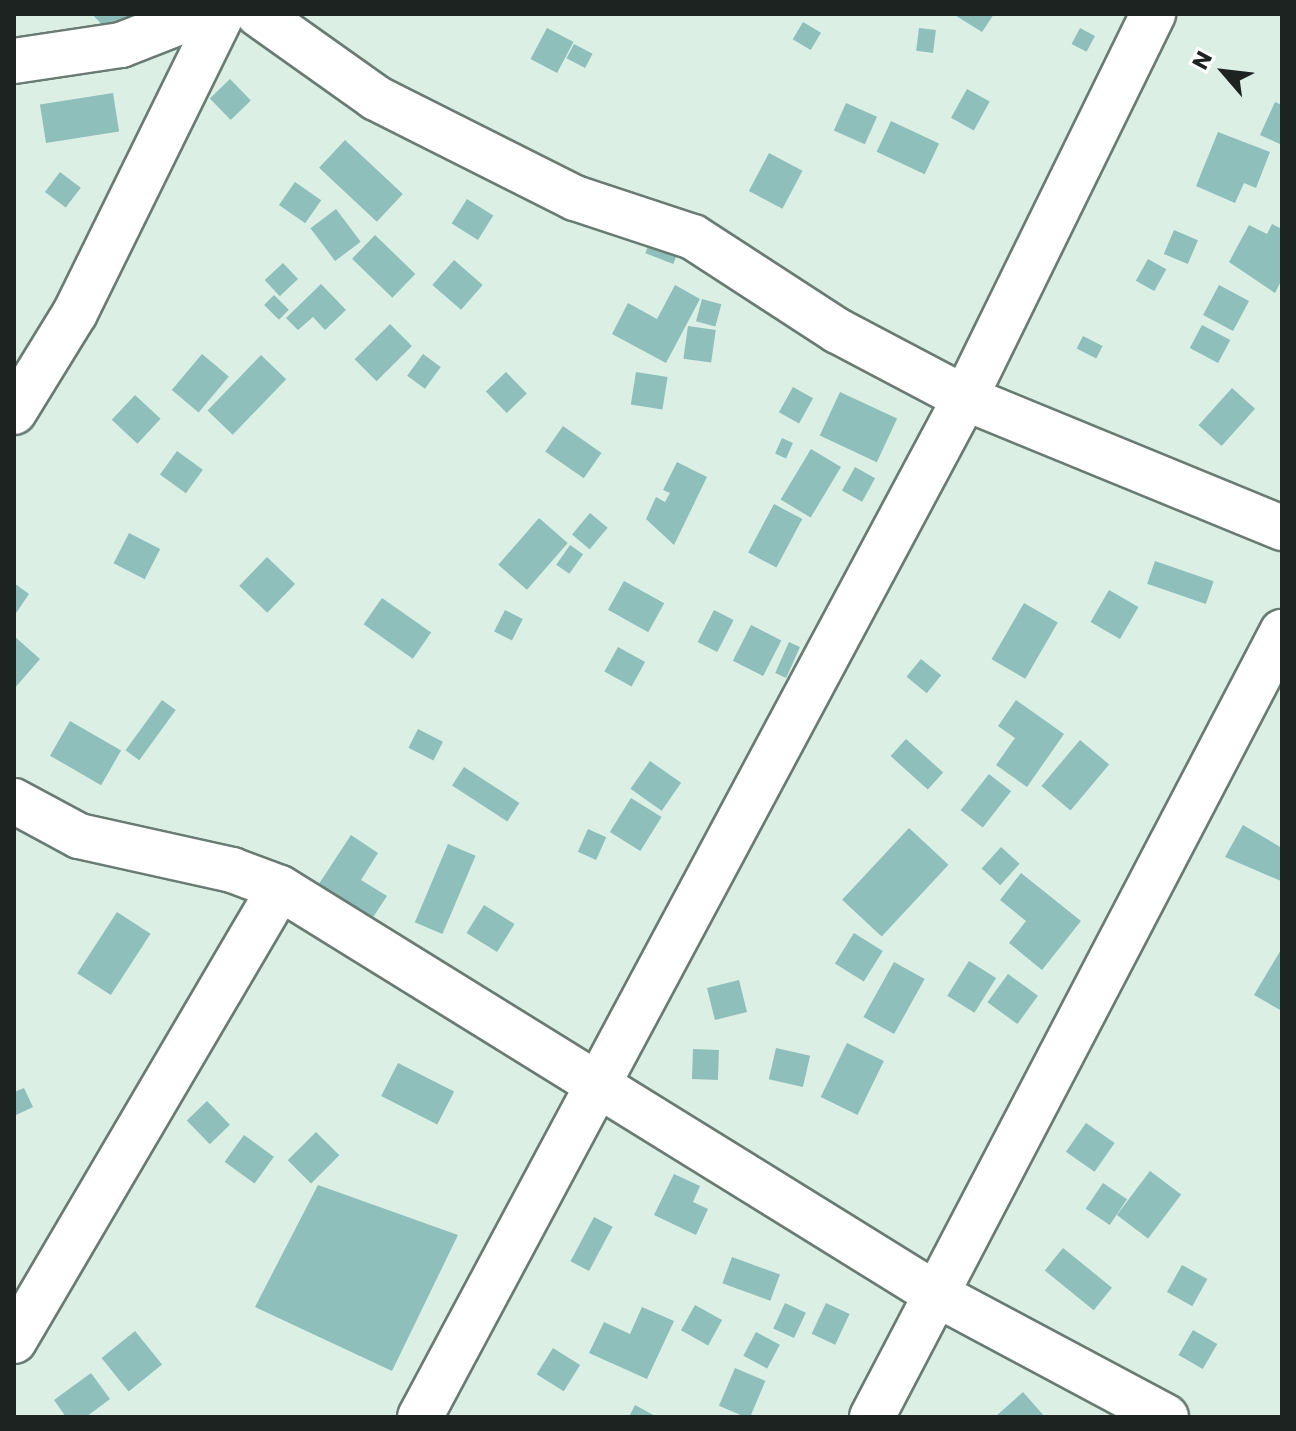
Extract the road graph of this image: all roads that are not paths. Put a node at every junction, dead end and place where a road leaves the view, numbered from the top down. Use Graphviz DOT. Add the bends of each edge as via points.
graph roads {
  1 [pos="200,14"];
  2 [pos="222,14"];
  3 [pos="258,14"];
  4 [pos="1153,14"];
  5 [pos="14,61"];
  6 [pos="965,398"];
  7 [pos="14,412"];
  8 [pos="1282,528"];
  9 [pos="1282,632"];
  10 [pos="14,801"];
  11 [pos="280,888"];
  12 [pos="592,1084"];
  13 [pos="934,1293"];
  14 [pos="14,1341"];
  15 [pos="420,1417"];
  16 [pos="872,1417"];
  17 [pos="1166,1417"];
  1 -- 5 [label="street" via="121,45"];
  2 -- 7 [label="street" via="75,313"];
  3 -- 6 [label="street" via="376,98 575,198 693,237 838,331"];
  4 -- 6 [label="street"];
  6 -- 8 [label="street"];
  6 -- 12 [label="street"];
  9 -- 13 [label="street"];
  10 -- 11 [label="street" via="79,836 232,870"];
  11 -- 12 [label="street"];
  11 -- 14 [label="street"];
  12 -- 13 [label="street"];
  12 -- 15 [label="street"];
  13 -- 16 [label="street"];
  13 -- 17 [label="street"];
}
